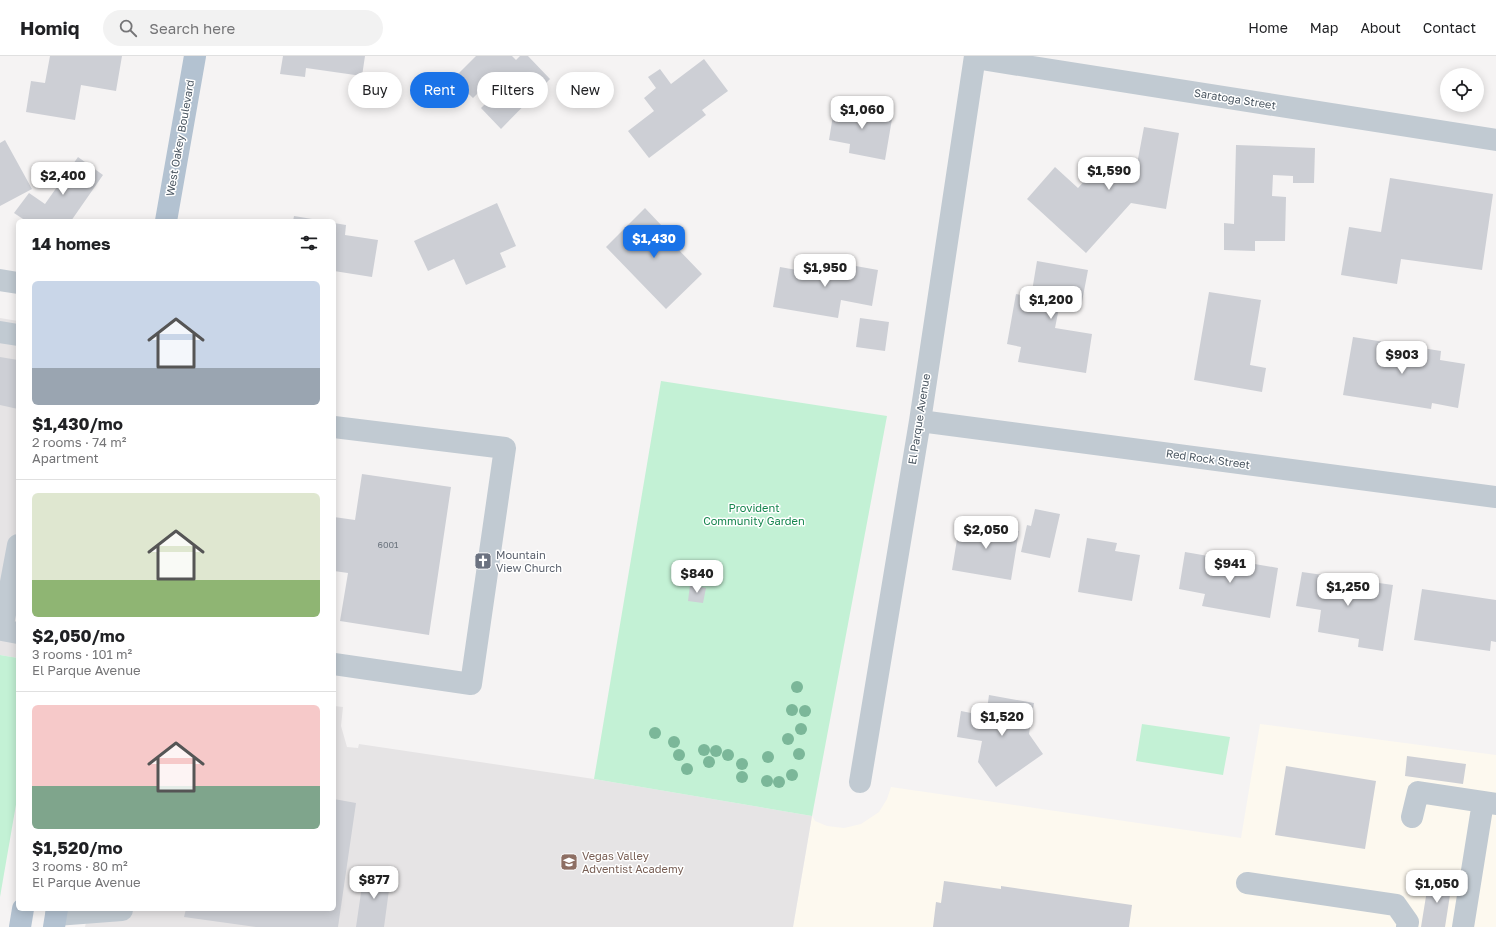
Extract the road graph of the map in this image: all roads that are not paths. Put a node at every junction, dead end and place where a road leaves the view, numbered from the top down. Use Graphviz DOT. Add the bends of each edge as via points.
graph roads {
  1 [pos="195,56"];
  2 [pos="975,57"];
  3 [pos="1496,140"];
  4 [pos="166,219"];
  5 [pos="0,280"];
  6 [pos="16,283"];
  7 [pos="0,332"];
  8 [pos="16,335"];
  9 [pos="920,421"];
  10 [pos="336,428"];
  11 [pos="1496,497"];
  12 [pos="16,556"];
  13 [pos="16,633"];
  14 [pos="336,664"];
  15 [pos="860,782"];
  16 [pos="1490,803"];
  17 [pos="1412,817"];
  18 [pos="1247,883"];
  19 [pos="24,911"];
  20 [pos="113,911"];
  21 [pos="56,917"];
  22 [pos="20,927"];
  23 [pos="1407,927"];
  24 [pos="1463,927"];
  1 -- 4 [label="main road, West Oakey Boulevard"];
  2 -- 3 [label="street, Saratoga Street"];
  2 -- 9 [label="street, El Parque Avenue"];
  5 -- 6 [label="street"];
  7 -- 8 [label="street"];
  9 -- 11 [label="street, Red Rock Street"];
  9 -- 15 [label="street, El Parque Avenue"];
  10 -- 14 [label="street" via="505,448 471,684"];
  12 -- 13 [label="street" via="2,630"];
  16 -- 17 [label="street" via="1418,792"];
  16 -- 24 [label="street"];
  18 -- 23 [label="street" via="1396,905 1408,922"];
  19 -- 22 [label="main road"];
  20 -- 21 [label="street"];
}
